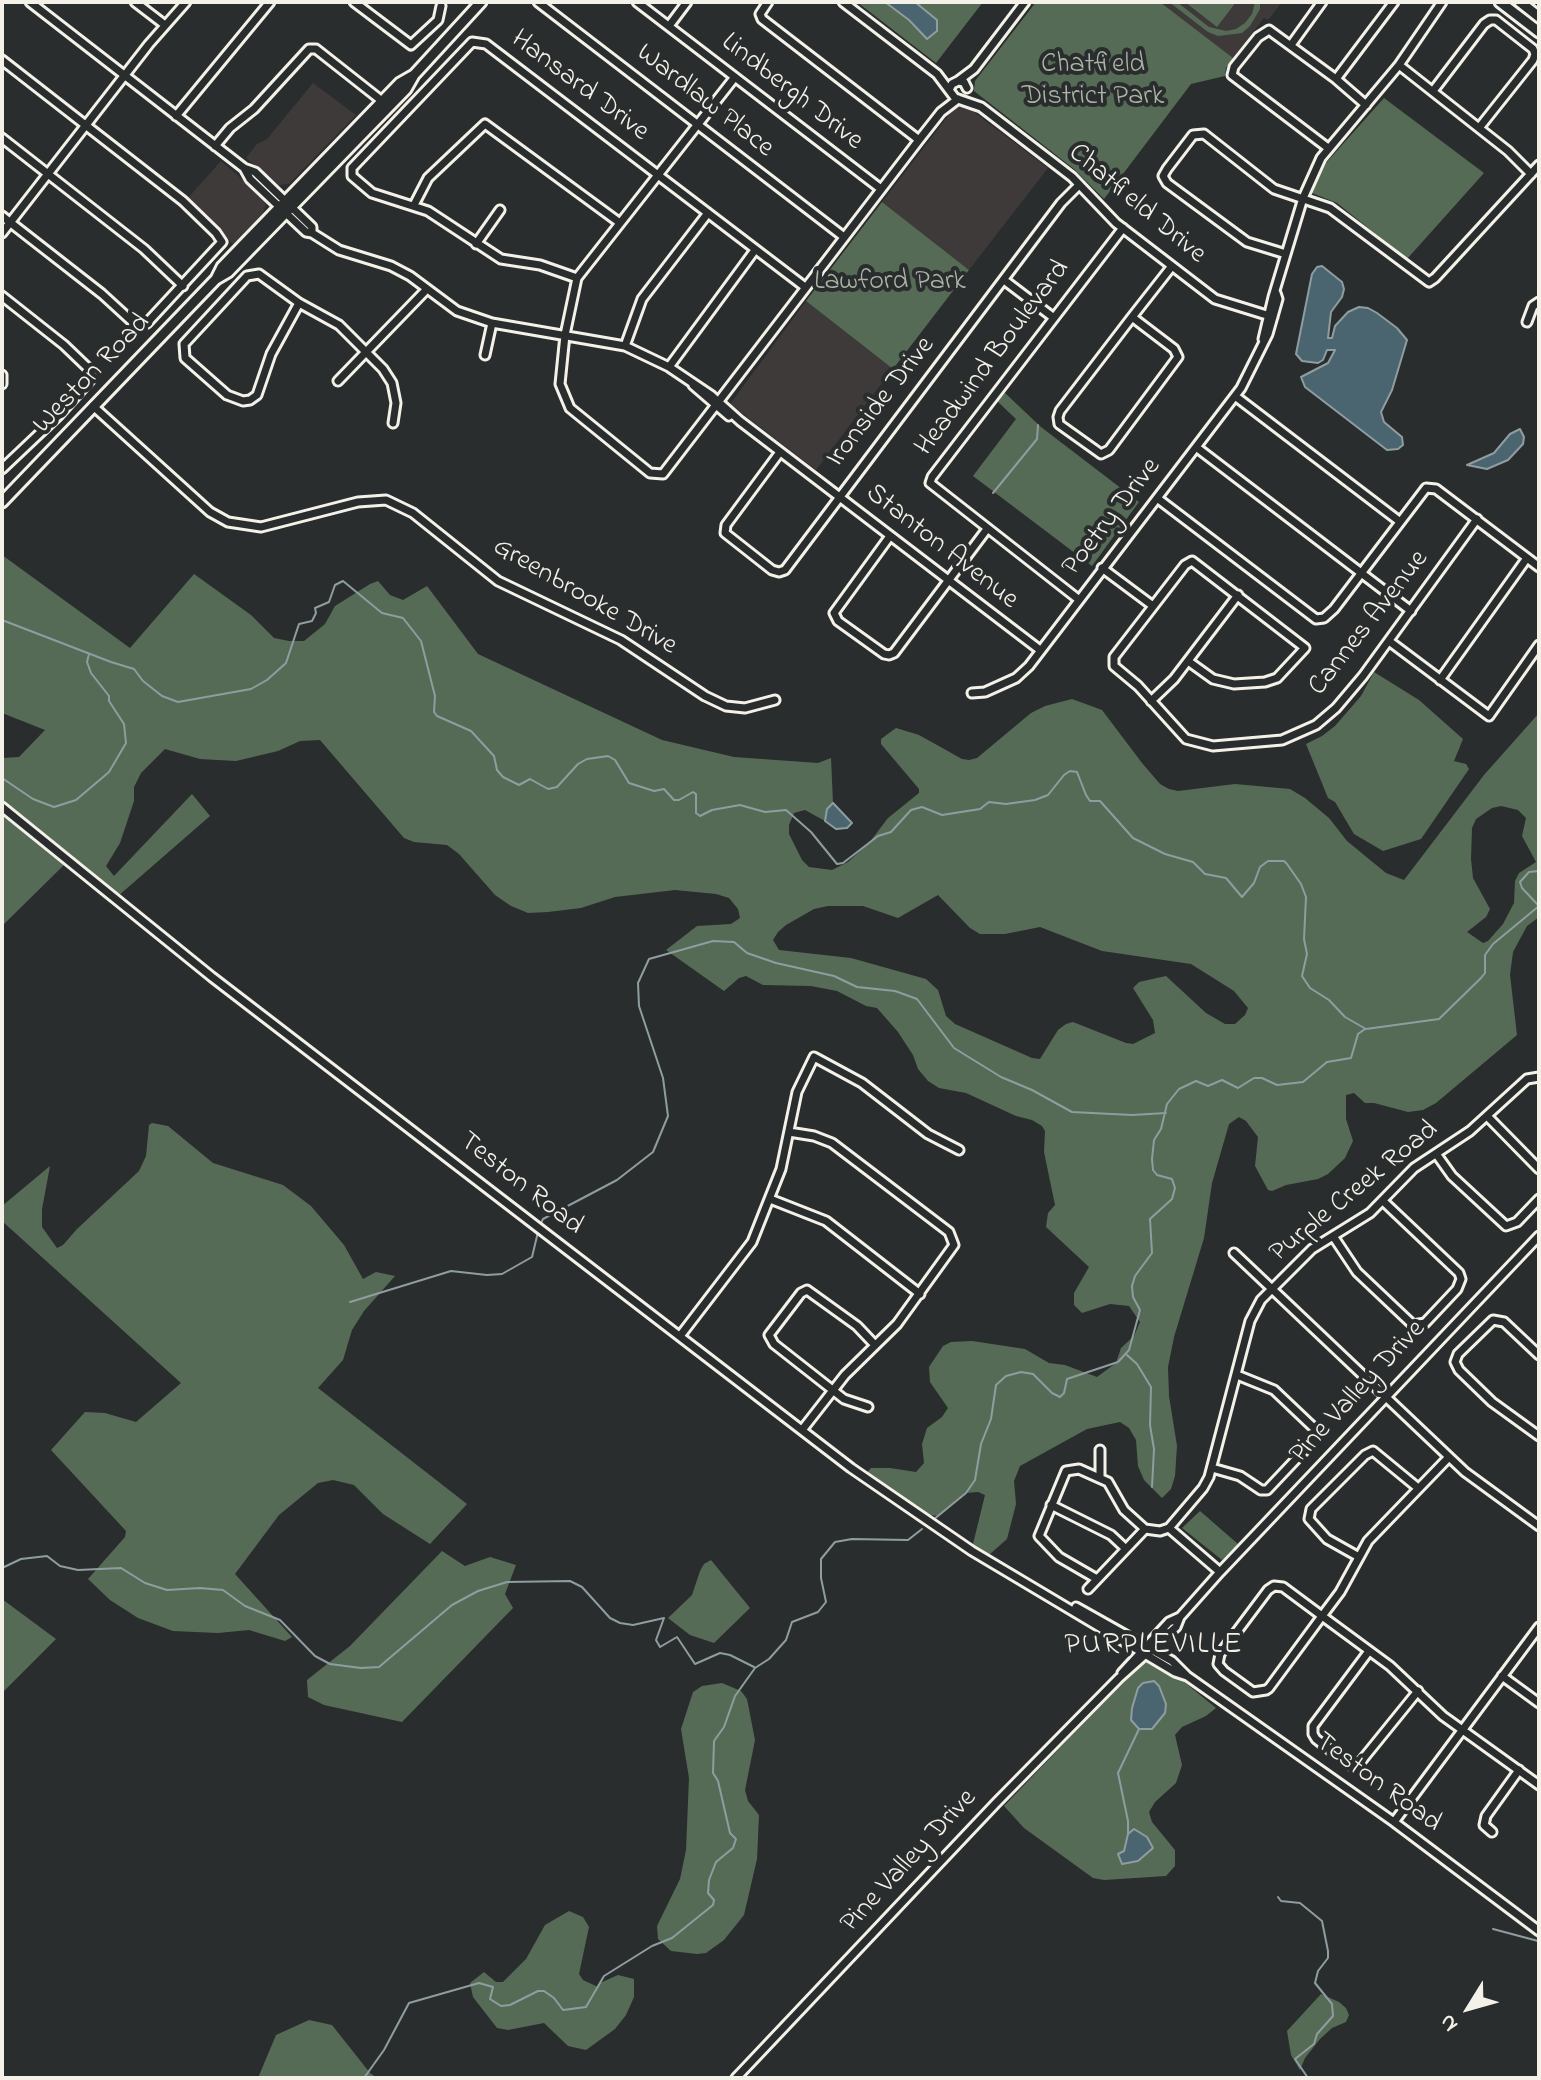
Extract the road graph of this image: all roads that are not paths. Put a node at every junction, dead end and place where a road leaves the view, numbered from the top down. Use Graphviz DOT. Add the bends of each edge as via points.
graph roads {
  1 [pos="30,2"];
  2 [pos="135,2"];
  3 [pos="186,2"];
  4 [pos="270,2"];
  5 [pos="354,2"];
  6 [pos="481,2"];
  7 [pos="538,2"];
  8 [pos="637,2"];
  9 [pos="687,2"];
  10 [pos="768,2"];
  11 [pos="843,2"];
  12 [pos="1025,2"];
  13 [pos="1322,2"];
  14 [pos="1394,2"];
  15 [pos="1442,2"];
  16 [pos="1500,2"];
  17 [pos="1520,2"];
  18 [pos="441,6"];
  19 [pos="1539,17"];
  20 [pos="165,25"];
  21 [pos="669,26"];
  22 [pos="1539,32"];
  23 [pos="1291,45"];
  24 [pos="2,60"];
  25 [pos="1399,65"];
  26 [pos="974,69"];
  27 [pos="937,74"];
  28 [pos="125,75"];
  29 [pos="414,75"];
  30 [pos="735,77"];
  31 [pos="1336,79"];
  32 [pos="958,81"];
  33 [pos="967,89"];
  34 [pos="950,91"];
  35 [pos="1433,91"];
  36 [pos="959,99"];
  37 [pos="382,101"];
  38 [pos="1366,105"];
  39 [pos="981,107"];
  40 [pos="941,112"];
  41 [pos="176,116"];
  42 [pos="86,125"];
  43 [pos="698,125"];
  44 [pos="1479,128"];
  45 [pos="2,138"];
  46 [pos="919,140"];
  47 [pos="215,146"];
  48 [pos="1328,148"];
  49 [pos="1539,165"];
  50 [pos="48,174"];
  51 [pos="1531,174"];
  52 [pos="657,175"];
  53 [pos="1079,185"];
  54 [pos="881,189"];
  55 [pos="1303,198"];
  56 [pos="414,205"];
  57 [pos="286,207"];
  58 [pos="500,210"];
  59 [pos="708,213"];
  60 [pos="2,216"];
  61 [pos="10,223"];
  62 [pos="620,223"];
  63 [pos="1123,228"];
  64 [pos="2,233"];
  65 [pos="844,237"];
  66 [pos="476,244"];
  67 [pos="755,250"];
  68 [pos="1286,254"];
  69 [pos="1172,266"];
  70 [pos="577,278"];
  71 [pos="1004,280"];
  72 [pos="183,286"];
  73 [pos="805,287"];
  74 [pos="427,289"];
  75 [pos="2,296"];
  76 [pos="1539,302"];
  77 [pos="299,303"];
  78 [pos="1271,316"];
  79 [pos="1132,317"];
  80 [pos="1054,318"];
  81 [pos="1527,322"];
  82 [pos="492,323"];
  83 [pos="565,335"];
  84 [pos="625,346"];
  85 [pos="367,352"];
  86 [pos="485,355"];
  87 [pos="669,367"];
  88 [pos="2,375"];
  89 [pos="338,381"];
  90 [pos="2,384"];
  91 [pos="1235,396"];
  92 [pos="717,404"];
  93 [pos="93,406"];
  94 [pos="393,423"];
  95 [pos="1196,447"];
  96 [pos="780,452"];
  97 [pos="2,469"];
  98 [pos="838,496"];
  99 [pos="1157,498"];
  100 [pos="2,502"];
  101 [pos="1477,519"];
  102 [pos="1399,521"];
  103 [pos="987,529"];
  104 [pos="890,536"];
  105 [pos="1527,558"];
  106 [pos="1539,567"];
  107 [pos="1102,568"];
  108 [pos="1361,573"];
  109 [pos="948,580"];
  110 [pos="1238,595"];
  111 [pos="1078,599"];
  112 [pos="1153,606"];
  113 [pos="1411,611"];
  114 [pos="1389,641"];
  115 [pos="1539,645"];
  116 [pos="1040,650"];
  117 [pos="1188,661"];
  118 [pos="1440,680"];
  119 [pos="972,693"];
  120 [pos="775,700"];
  121 [pos="1151,701"];
  122 [pos="2,807"];
  123 [pos="1539,1077"];
  124 [pos="1487,1116"];
  125 [pos="789,1132"];
  126 [pos="959,1150"];
  127 [pos="1437,1155"];
  128 [pos="1539,1169"];
  129 [pos="770,1199"];
  130 [pos="1539,1199"];
  131 [pos="1383,1201"];
  132 [pos="1333,1236"];
  133 [pos="1539,1236"];
  134 [pos="1234,1253"];
  135 [pos="1272,1289"];
  136 [pos="920,1294"];
  137 [pos="680,1336"];
  138 [pos="875,1345"];
  139 [pos="1539,1355"];
  140 [pos="1237,1375"];
  141 [pos="833,1389"];
  142 [pos="1386,1396"];
  143 [pos="868,1407"];
  144 [pos="802,1430"];
  145 [pos="1539,1436"];
  146 [pos="1100,1450"];
  147 [pos="1449,1457"];
  148 [pos="1212,1468"];
  149 [pos="1100,1477"];
  150 [pos="1418,1488"];
  151 [pos="1051,1505"];
  152 [pos="1539,1526"];
  153 [pos="1169,1528"];
  154 [pos="1145,1529"];
  155 [pos="1126,1549"];
  156 [pos="1359,1557"];
  157 [pos="1220,1572"];
  158 [pos="1097,1579"];
  159 [pos="1088,1589"];
  160 [pos="1322,1616"];
  161 [pos="1539,1627"];
  162 [pos="1147,1650"];
  163 [pos="1369,1651"];
  164 [pos="1502,1676"];
  165 [pos="1418,1691"];
  166 [pos="1539,1703"];
  167 [pos="1463,1729"];
  168 [pos="1519,1770"];
  169 [pos="1539,1785"];
  170 [pos="1394,1822"];
  171 [pos="1492,1832"];
  172 [pos="1539,1931"];
  173 [pos="736,2078"];
  1 -- 28 [label="street, Stanton Avenue"];
  2 -- 20 [label="street"];
  3 -- 20 [label="street"];
  4 -- 41 [label="street"];
  5 -- 18 [label="street" via="411,45 438,20"];
  6 -- 29 [label="main road, Weston Road"];
  7 -- 43 [label="street, Wardlaw Place"];
  8 -- 21 [label="street, Lindbergh Drive"];
  9 -- 21 [label="street"];
  10 -- 46 [label="street" via="762,19"];
  11 -- 27 [label="street"];
  12 -- 26 [label="street"];
  13 -- 23 [label="street"];
  14 -- 31 [label="street"];
  15 -- 25 [label="street, Poetry Drive"];
  16 -- 22 [label="main road"];
  17 -- 19 [label="main road"];
  20 -- 28 [label="street"];
  21 -- 30 [label="street, Lindbergh Drive"];
  23 -- 31 [label="street"];
  23 -- 48 [label="street" via="1269,30 1263,33 1232,75"];
  24 -- 42 [label="street"];
  25 -- 35 [label="street"];
  25 -- 38 [label="street, Poetry Drive"];
  26 -- 32 [label="street"];
  26 -- 33 [label="street"];
  27 -- 32 [label="street"];
  27 -- 34 [label="street"];
  28 -- 41 [label="street, Stanton Avenue"];
  28 -- 42 [label="street"];
  29 -- 37 [label="main road, Weston Road"];
  29 -- 57 [label="main road, Weston Road" via="406,89"];
  30 -- 43 [label="street"];
  30 -- 54 [label="street, Lindbergh Drive"];
  31 -- 38 [label="street"];
  32 -- 33 [label="street"];
  32 -- 34 [label="street"];
  33 -- 36 [label="street"];
  33 -- 39 [label="street, Chatfield Drive"];
  34 -- 36 [label="street"];
  34 -- 40 [label="street"];
  35 -- 44 [label="street"];
  35 -- 44 [label="street" via="1490,20 1533,49 1533,60"];
  36 -- 39 [label="street, Chatfield Drive"];
  36 -- 40 [label="street"];
  37 -- 47 [label="street" via="316,49 309,49"];
  37 -- 57 [label="main road, Weston Road"];
  38 -- 48 [label="street, Poetry Drive"];
  39 -- 53 [label="street, Chatfield Drive"];
  40 -- 46 [label="street"];
  41 -- 47 [label="street, Stanton Avenue"];
  42 -- 50 [label="street"];
  42 -- 72 [label="street" via="183,201 222,240"];
  43 -- 52 [label="street"];
  43 -- 65 [label="street, Wardlaw Place"];
  44 -- 51 [label="street"];
  45 -- 50 [label="street"];
  46 -- 54 [label="street"];
  47 -- 57 [label="street, Stanton Avenue" via="255,172"];
  48 -- 55 [label="street, Poetry Drive"];
  49 -- 51 [label="street"];
  50 -- 61 [label="street"];
  50 -- 72 [label="street"];
  51 -- 55 [label="street" via="1429,282 1330,208"];
  52 -- 56 [label="street, Hansard Drive" via="486,44 472,42 352,168 354,181 372,193"];
  52 -- 59 [label="street"];
  52 -- 62 [label="street"];
  53 -- 63 [label="street, Chatfield Drive"];
  53 -- 71 [label="street, Ironside Drive"];
  54 -- 65 [label="street"];
  55 -- 68 [label="street, Poetry Drive"];
  55 -- 68 [label="street" via="1274,189 1204,134 1193,135 1163,176 1247,242"];
  56 -- 62 [label="street" via="428,178 485,124"];
  56 -- 66 [label="street, Hansard Drive"];
  57 -- 74 [label="street, Stanton Avenue" via="306,232 339,250 391,266"];
  57 -- 93 [label="main road, Weston Road" via="222,267"];
  58 -- 66 [label="street"];
  59 -- 67 [label="street"];
  59 -- 84 [label="street" via="642,299"];
  60 -- 61 [label="street"];
  61 -- 64 [label="street"];
  61 -- 72 [label="street" via="138,327"];
  62 -- 70 [label="street"];
  63 -- 69 [label="street, Chatfield Drive"];
  63 -- 80 [label="street, Headwind Boulevard"];
  65 -- 73 [label="street"];
  66 -- 70 [label="street, Hansard Drive" via="501,259"];
  67 -- 73 [label="street"];
  67 -- 87 [label="street"];
  68 -- 78 [label="street, Poetry Drive"];
  69 -- 78 [label="street, Chatfield Drive" via="1215,299"];
  69 -- 79 [label="street"];
  70 -- 83 [label="street"];
  71 -- 80 [label="street"];
  71 -- 98 [label="street, Ironside Drive"];
  73 -- 92 [label="street"];
  74 -- 82 [label="street, Stanton Avenue" via="457,311"];
  74 -- 85 [label="street"];
  75 -- 97 [label="street" via="93,374 92,381"];
  76 -- 81 [label="street"];
  77 -- 77 [label="street" via="250,400 227,395 185,358 184,344 247,276 259,274"];
  77 -- 85 [label="street" via="339,325"];
  78 -- 91 [label="street, Poetry Drive" via="1257,360"];
  79 -- 79 [label="street" via="1058,417 1059,424 1101,454 1178,357"];
  80 -- 103 [label="street, Headwind Boulevard" via="930,483"];
  82 -- 83 [label="street, Stanton Avenue"];
  82 -- 86 [label="street"];
  83 -- 84 [label="street, Stanton Avenue"];
  83 -- 92 [label="street" via="560,384 570,408 650,473 663,474"];
  84 -- 87 [label="street, Stanton Avenue"];
  85 -- 89 [label="street"];
  85 -- 94 [label="street" via="392,383"];
  87 -- 92 [label="street, Stanton Avenue"];
  88 -- 90 [label="street"];
  91 -- 95 [label="street, Poetry Drive"];
  91 -- 102 [label="street"];
  92 -- 96 [label="street, Stanton Avenue"];
  93 -- 100 [label="main road, Weston Road"];
  93 -- 120 [label="street, Greenbrooke Drive" via="228,522 261,527 386,500 413,513 498,581 621,640 705,696 745,708"];
  95 -- 99 [label="street, Poetry Drive"];
  95 -- 108 [label="street"];
  96 -- 98 [label="street, Stanton Avenue"];
  96 -- 98 [label="street, Ironside Drive" via="725,533 772,570 782,571"];
  98 -- 104 [label="street, Stanton Avenue"];
  99 -- 107 [label="street, Poetry Drive"];
  99 -- 108 [label="street" via="1316,619 1334,609"];
  101 -- 102 [label="street" via="1436,489 1426,488"];
  101 -- 105 [label="street"];
  101 -- 113 [label="street, Cannes Avenue"];
  102 -- 108 [label="street"];
  103 -- 109 [label="street"];
  103 -- 111 [label="street, Headwind Boulevard"];
  104 -- 109 [label="street, Stanton Avenue"];
  104 -- 109 [label="street" via="836,607 838,621 889,655"];
  105 -- 106 [label="street"];
  105 -- 118 [label="street"];
  107 -- 111 [label="street, Poetry Drive"];
  107 -- 112 [label="street"];
  108 -- 113 [label="street"];
  109 -- 116 [label="street, Stanton Avenue"];
  110 -- 112 [label="street, Cannes Avenue" via="1192,561"];
  110 -- 117 [label="street"];
  110 -- 117 [label="street" via="1305,648 1277,678 1265,682 1213,679"];
  111 -- 116 [label="street, Poetry Drive"];
  112 -- 121 [label="street, Cannes Avenue" via="1114,657 1114,666"];
  113 -- 114 [label="street, Cannes Avenue"];
  114 -- 118 [label="street"];
  114 -- 121 [label="street, Cannes Avenue" via="1336,708 1316,725 1282,740 1213,746 1186,739"];
  115 -- 118 [label="street" via="1489,716"];
  116 -- 119 [label="street, Poetry Drive" via="1016,678"];
  117 -- 121 [label="street"];
  122 -- 137 [label="street, Teston Road" via="212,977"];
  123 -- 124 [label="street, Purple Creek Road" via="1527,1079"];
  124 -- 127 [label="street, Purple Creek Road"];
  124 -- 128 [label="street"];
  125 -- 126 [label="street" via="797,1092 814,1057 862,1083 928,1134"];
  125 -- 129 [label="street"];
  125 -- 136 [label="street" via="832,1143 952,1235 953,1249"];
  127 -- 130 [label="street" via="1506,1226"];
  127 -- 131 [label="street, Purple Creek Road" via="1410,1172"];
  129 -- 136 [label="street" via="826,1221"];
  129 -- 137 [label="street" via="748,1249"];
  131 -- 132 [label="street, Purple Creek Road"];
  131 -- 132 [label="street" via="1459,1273 1457,1289 1425,1323 1413,1325 1346,1260"];
  132 -- 135 [label="street, Purple Creek Road" via="1306,1254"];
  133 -- 142 [label="street, Pine Valley Drive"];
  134 -- 135 [label="street"];
  135 -- 140 [label="street, Purple Creek Road" via="1253,1313"];
  135 -- 142 [label="street"];
  136 -- 138 [label="street"];
  137 -- 144 [label="street, Teston Road"];
  138 -- 141 [label="street"];
  138 -- 141 [label="street" via="811,1291 801,1293 770,1331 770,1339"];
  139 -- 145 [label="street" via="1504,1322 1493,1320 1455,1362 1492,1402"];
  140 -- 148 [label="street, Purple Creek Road"];
  140 -- 148 [label="street" via="1274,1390 1317,1437 1267,1490"];
  141 -- 143 [label="street" via="849,1402"];
  141 -- 144 [label="street"];
  142 -- 147 [label="street"];
  142 -- 157 [label="street, Pine Valley Drive"];
  144 -- 162 [label="street, Teston Road" via="972,1551"];
  146 -- 149 [label="street"];
  147 -- 150 [label="street"];
  147 -- 152 [label="street"];
  148 -- 153 [label="street, Purple Creek Road" via="1203,1488"];
  149 -- 151 [label="street" via="1079,1469 1066,1471"];
  149 -- 154 [label="street"];
  150 -- 156 [label="street"];
  150 -- 156 [label="street" via="1373,1451 1311,1509 1309,1519 1327,1539"];
  151 -- 155 [label="street" via="1111,1535"];
  151 -- 158 [label="street" via="1040,1538 1059,1557"];
  153 -- 154 [label="street"];
  153 -- 157 [label="street"];
  154 -- 155 [label="street"];
  155 -- 158 [label="street"];
  156 -- 160 [label="street"];
  157 -- 162 [label="street, Pine Valley Drive"];
  158 -- 159 [label="street"];
  160 -- 160 [label="street" via="1274,1586 1220,1654 1218,1664 1253,1692 1263,1692"];
  160 -- 163 [label="street"];
  161 -- 164 [label="street"];
  162 -- 170 [label="street, Teston Road" via="1172,1661"];
  162 -- 173 [label="street, Pine Valley Drive"];
  163 -- 165 [label="street"];
  163 -- 165 [label="street" via="1313,1726 1316,1739 1350,1765 1358,1765"];
  164 -- 166 [label="street"];
  164 -- 167 [label="street"];
  165 -- 167 [label="street"];
  167 -- 168 [label="street"];
  167 -- 170 [label="street"];
  168 -- 169 [label="street"];
  168 -- 171 [label="street" via="1486,1816 1484,1825"];
  170 -- 172 [label="street, Teston Road"];
}
